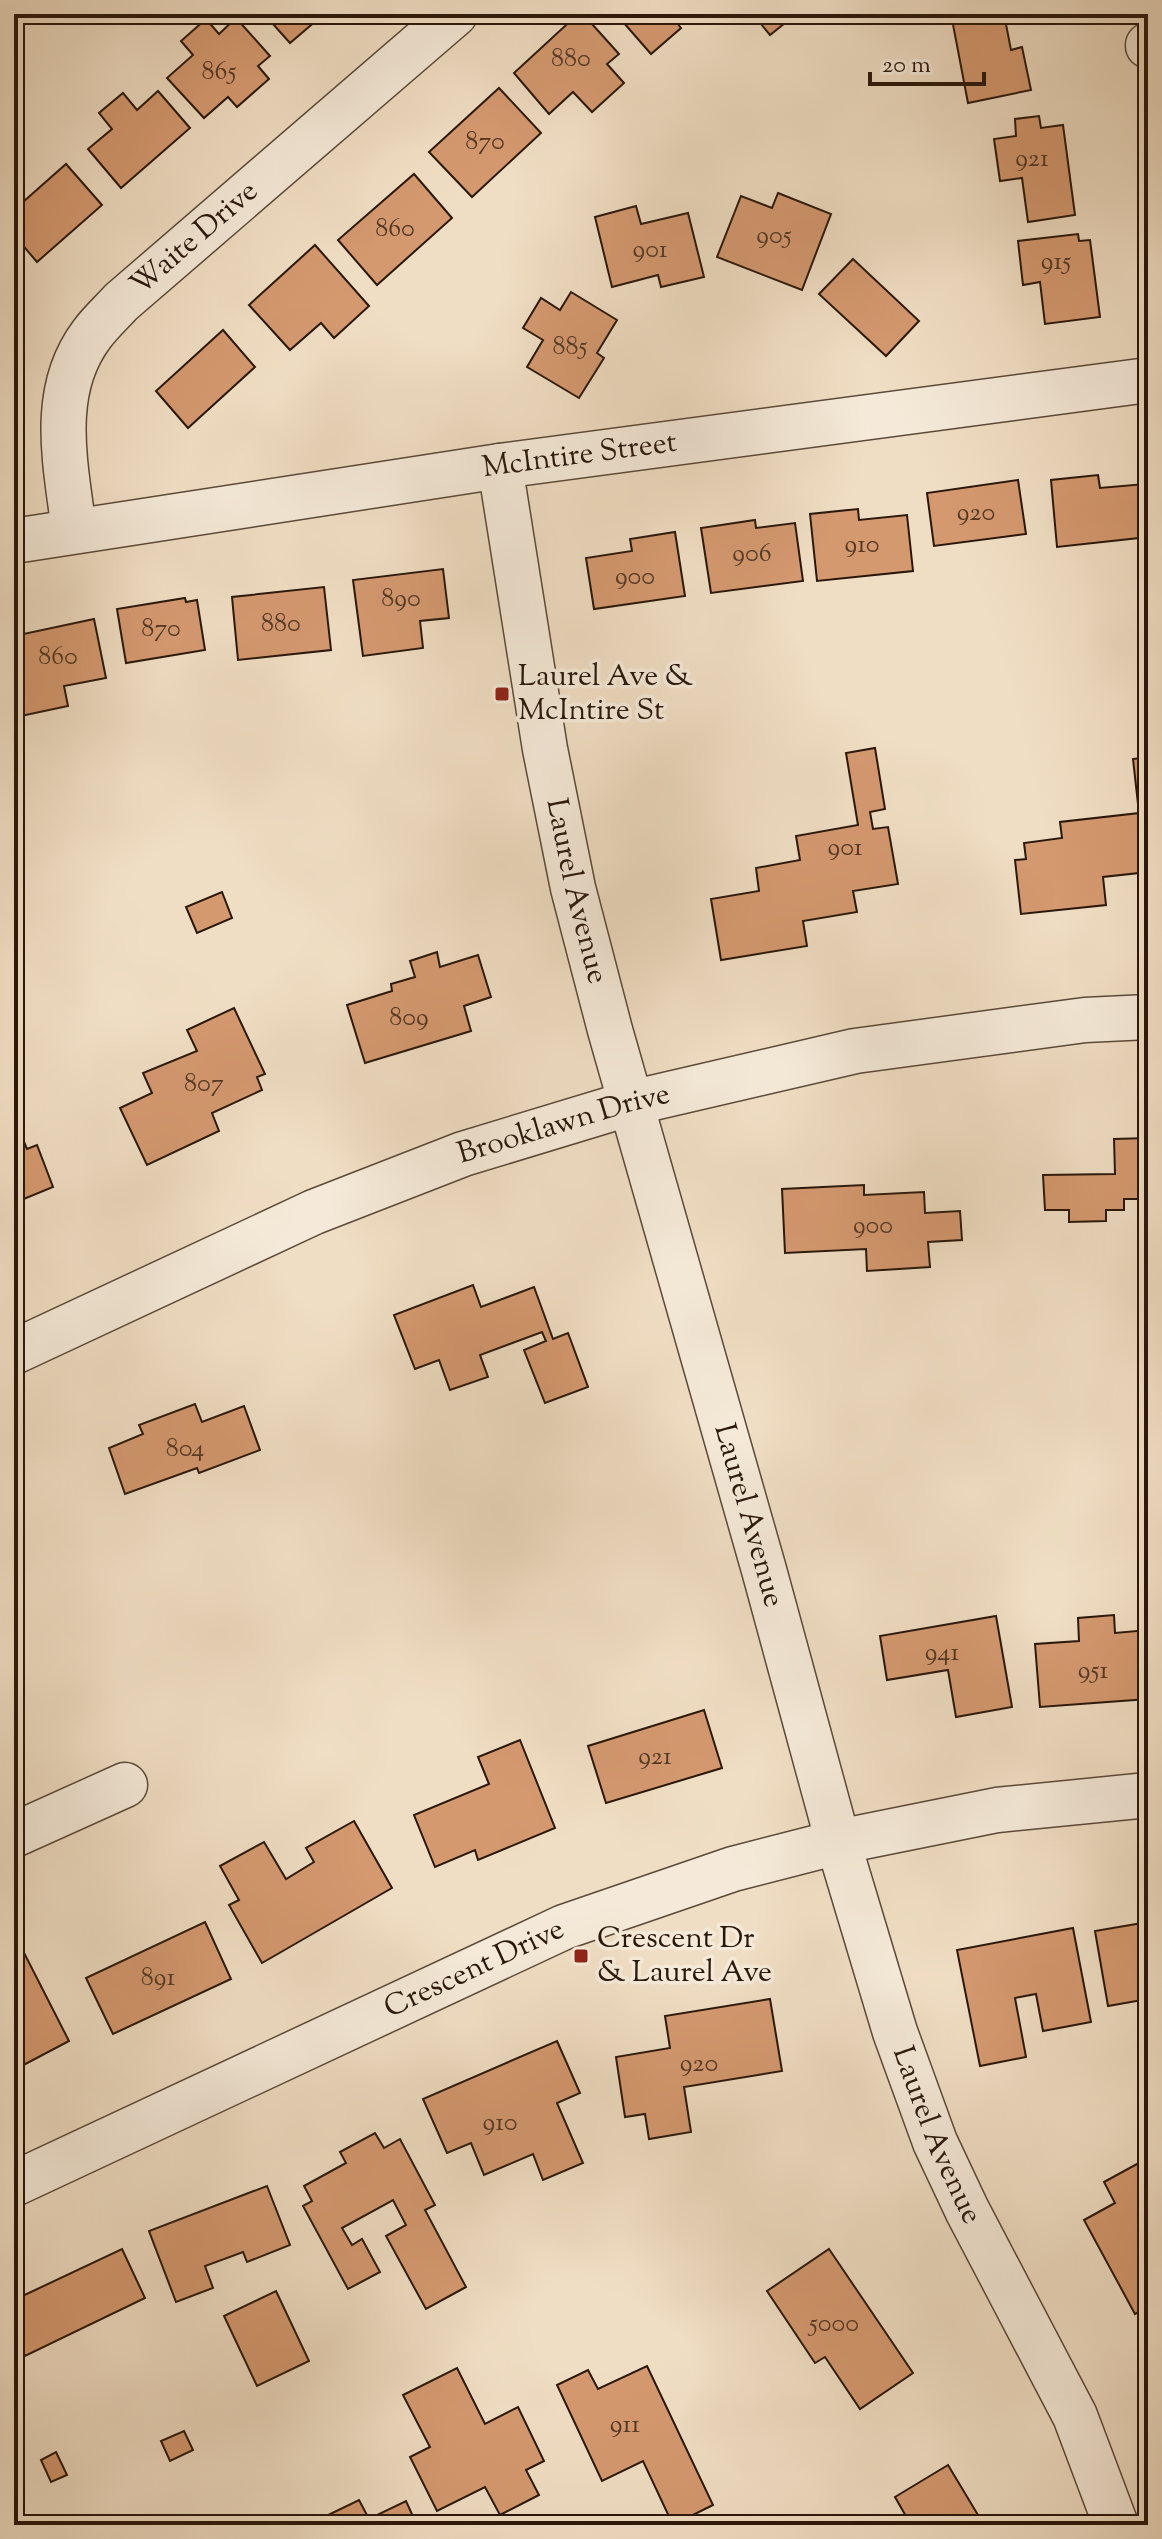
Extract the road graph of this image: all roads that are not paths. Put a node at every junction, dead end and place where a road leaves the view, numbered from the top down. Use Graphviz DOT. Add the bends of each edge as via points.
graph roads {
  1 [pos="455,14"];
  2 [pos="1148,380"];
  3 [pos="500,466"];
  4 [pos="74,531"];
  5 [pos="14,541"];
  6 [pos="1148,1017"];
  7 [pos="631,1103"];
  8 [pos="14,1352"];
  9 [pos="125,1785"];
  10 [pos="1148,1795"];
  11 [pos="14,1835"];
  12 [pos="838,1842"];
  13 [pos="14,2184"];
  14 [pos="1116,2525"];
  1 -- 4 [label="street, Waite Drive" via="121,302 90,336 70,376 62,421"];
  2 -- 3 [label="street, McIntire Street"];
  3 -- 4 [label="street, McIntire Street"];
  3 -- 7 [label="street, Laurel Avenue" via="557,811"];
  4 -- 5 [label="street, McIntire Street"];
  6 -- 7 [label="street, Brooklawn Drive" via="1085,1020 855,1051"];
  7 -- 8 [label="street, Brooklawn Drive" via="463,1154 314,1212"];
  7 -- 12 [label="street, Laurel Avenue"];
  9 -- 11 [label="street"];
  10 -- 12 [label="street, Crescent Drive" via="997,1810"];
  12 -- 13 [label="street, Crescent Drive" via="733,1869 564,1927"];
  12 -- 14 [label="street, Laurel Avenue" via="895,2032 935,2142 1075,2416"];
}
